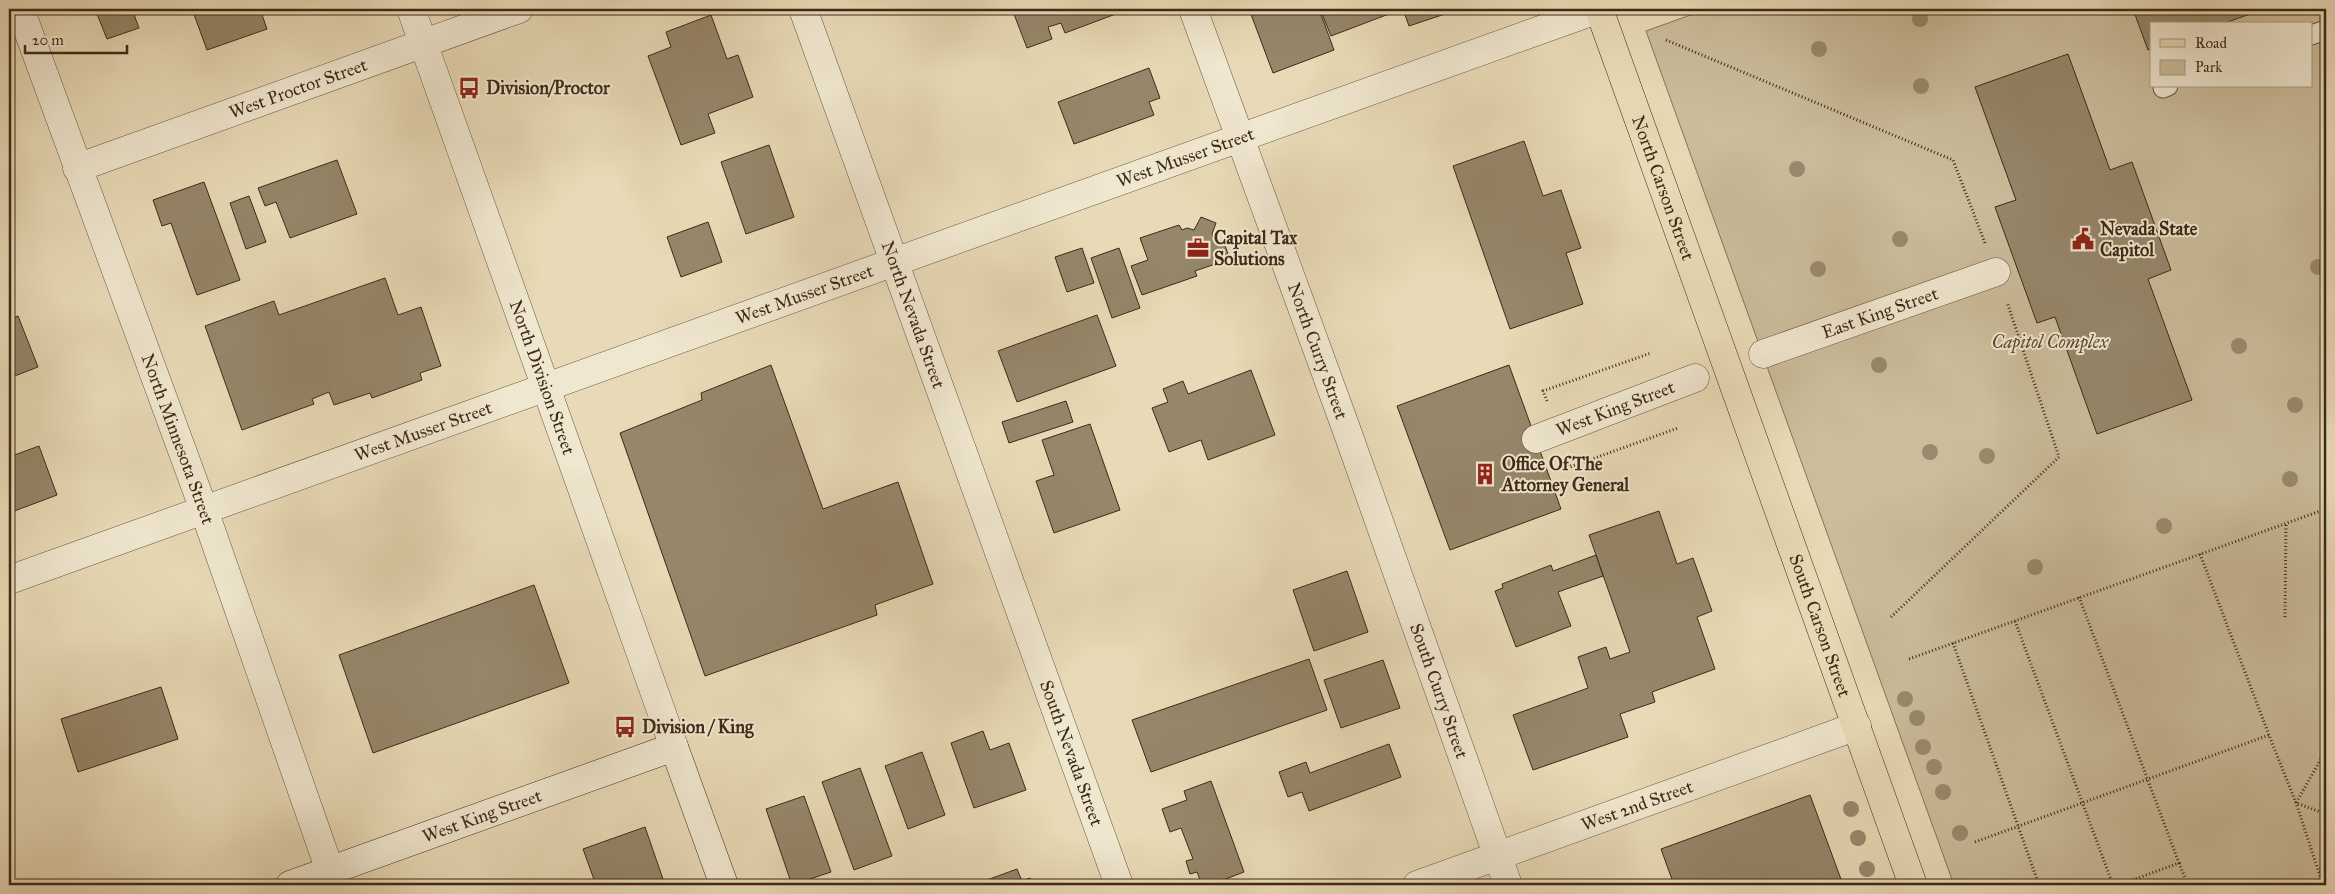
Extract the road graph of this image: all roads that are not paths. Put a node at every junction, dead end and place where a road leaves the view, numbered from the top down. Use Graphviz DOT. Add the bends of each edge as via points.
graph roads {
  1 [pos="20,9"];
  2 [pos="411,9"];
  3 [pos="519,9"];
  4 [pos="803,9"];
  5 [pos="1193,9"];
  6 [pos="1599,9"];
  7 [pos="2326,30"];
  8 [pos="2312,35"];
  9 [pos="422,44"];
  10 [pos="1240,138"];
  11 [pos="77,168"];
  12 [pos="896,262"];
  13 [pos="1996,272"];
  14 [pos="1763,354"];
  15 [pos="1726,367"];
  16 [pos="1695,378"];
  17 [pos="546,387"];
  18 [pos="1536,439"];
  19 [pos="1370,497"];
  20 [pos="204,510"];
  21 [pos="9,580"];
  22 [pos="1023,622"];
  23 [pos="1857,726"];
  24 [pos="674,747"];
  25 [pos="1498,856"];
  26 [pos="333,878"];
  27 [pos="290,885"];
  28 [pos="724,885"];
  29 [pos="1119,885"];
  30 [pos="1417,885"];
  31 [pos="1508,885"];
  32 [pos="1914,885"];
  1 -- 11 [label="street, North Minnesota Street"];
  2 -- 9 [label="street, North Division Street"];
  3 -- 9 [label="street, West Proctor Street"];
  4 -- 12 [label="street, North Nevada Street"];
  5 -- 10 [label="street, North Curry Street"];
  6 -- 10 [label="street, West Musser Street"];
  6 -- 15 [label="main road, North Carson Street"];
  7 -- 8 [label="lane"];
  9 -- 11 [label="street, West Proctor Street"];
  9 -- 17 [label="street, North Division Street"];
  10 -- 12 [label="street, West Musser Street"];
  10 -- 19 [label="street, North Curry Street"];
  11 -- 20 [label="street, North Minnesota Street"];
  12 -- 17 [label="street, West Musser Street"];
  12 -- 22 [label="street, North Nevada Street"];
  13 -- 14 [label="street, East King Street"];
  15 -- 23 [label="main road, South Carson Street"];
  16 -- 18 [label="street, West King Street"];
  17 -- 20 [label="street, West Musser Street"];
  17 -- 24 [label="street, North Division Street"];
  19 -- 25 [label="street, South Curry Street"];
  20 -- 21 [label="street, West Musser Street"];
  20 -- 26 [label="street, North Minnesota Street"];
  22 -- 29 [label="street, South Nevada Street"];
  23 -- 25 [label="street, West 2nd Street"];
  23 -- 32 [label="main road, South Carson Street"];
  24 -- 26 [label="street, West King Street"];
  24 -- 28 [label="street, North Division Street"];
  25 -- 30 [label="street, West 2nd Street"];
  25 -- 31 [label="street, South Curry Street"];
  26 -- 27 [label="street, West King Street"];
}
